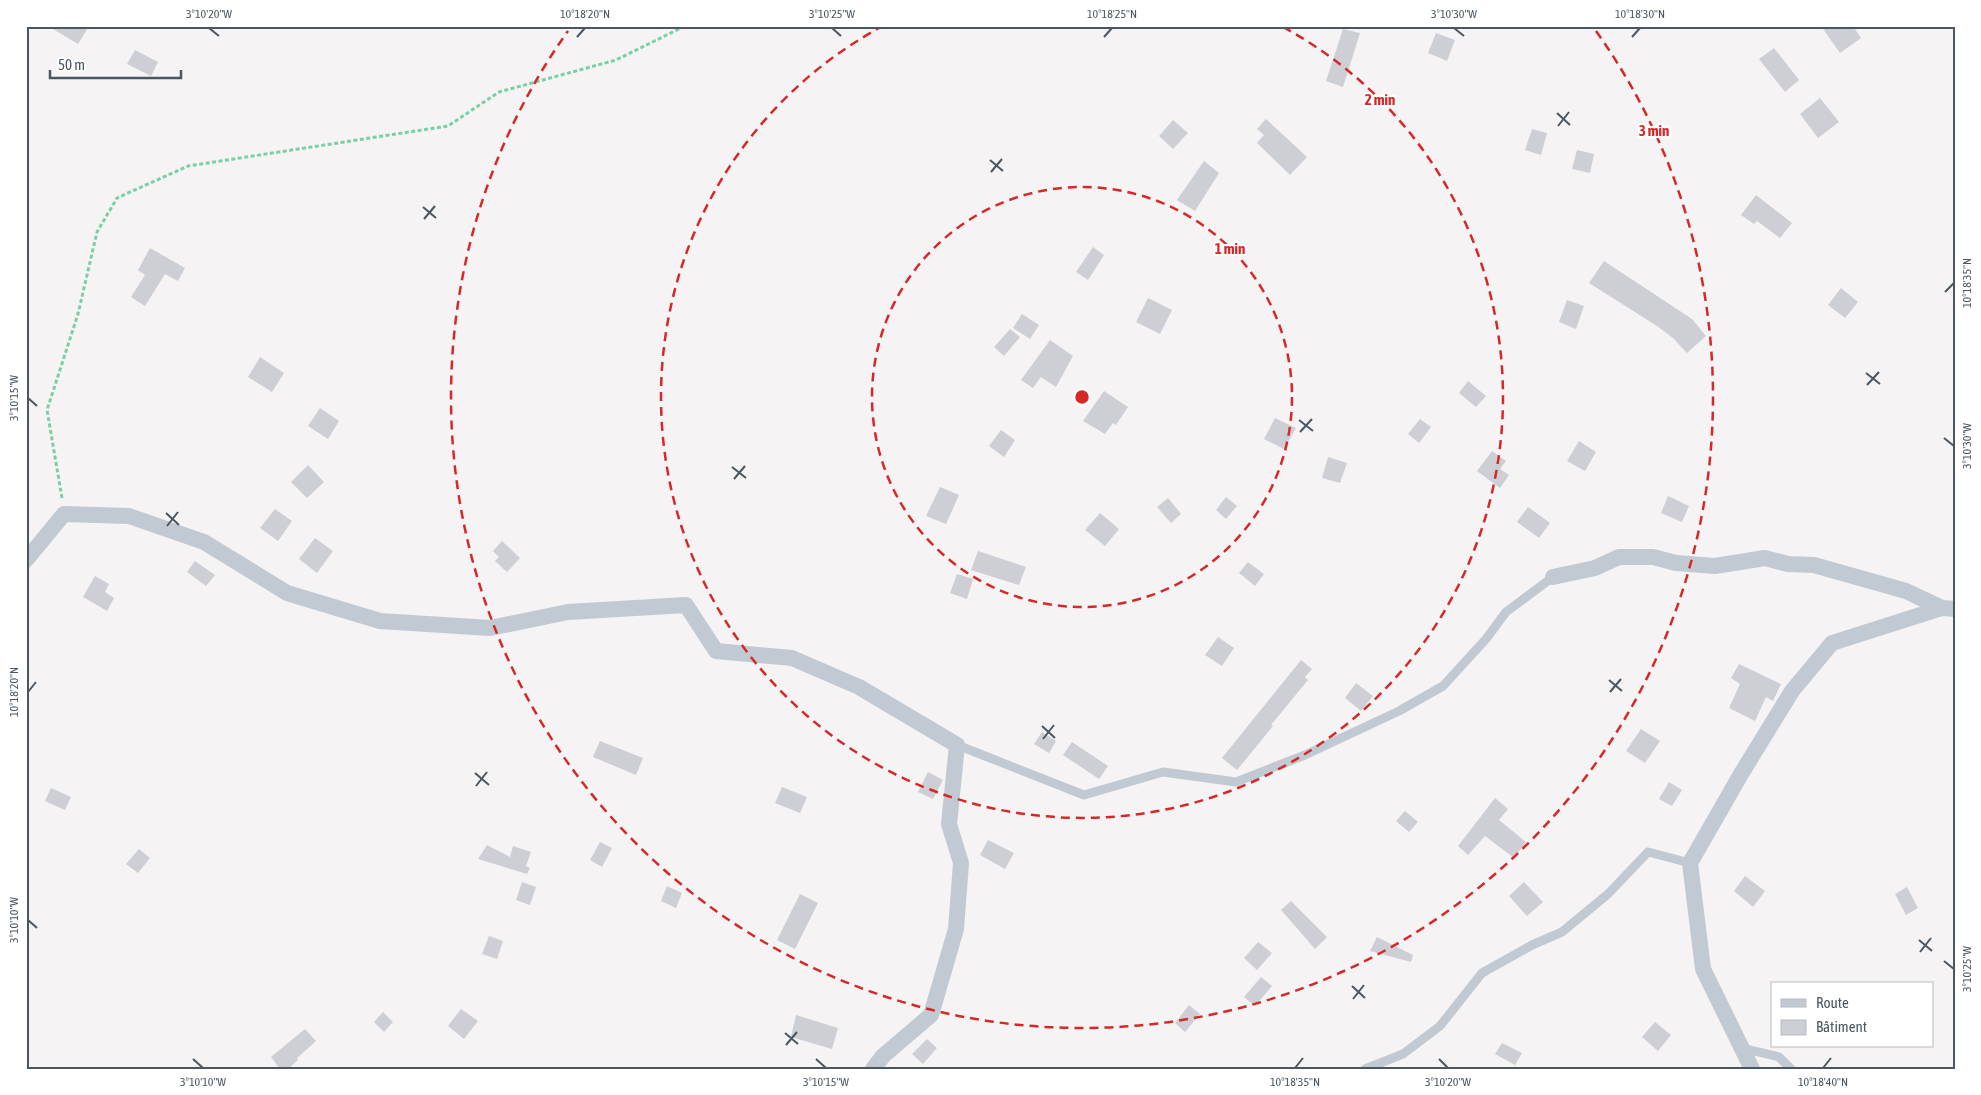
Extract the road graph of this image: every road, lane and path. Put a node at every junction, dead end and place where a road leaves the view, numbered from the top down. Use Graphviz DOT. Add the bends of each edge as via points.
graph roads {
  1 [pos="685,26"];
  2 [pos="64,514"];
  3 [pos="26,560"];
  4 [pos="1553,577"];
  5 [pos="1949,609"];
  6 [pos="957,745"];
  7 [pos="1690,863"];
  8 [pos="1742,1048"];
  9 [pos="873,1069"];
  10 [pos="1365,1069"];
  11 [pos="1752,1069"];
  12 [pos="1791,1069"];
  1 -- 2 [label="path" via="616,60 499,92 448,126 188,166 117,198 96,232 78,314 47,410"];
  2 -- 3 [label="street"];
  2 -- 6 [label="street" via="129,516 204,542 287,594 380,621 490,628 568,612 686,605 716,651 792,658 859,687"];
  4 -- 5 [label="street" via="1596,568 1619,557 1715,566 1765,558 1788,564 1814,565 1906,591"];
  4 -- 6 [label="lane" via="1506,612 1443,686 1399,711 1305,755 1236,782 1163,772 1084,795"];
  5 -- 7 [label="street" via="1832,643 1792,692"];
  6 -- 9 [label="street" via="949,824 961,863 956,929 931,1015 883,1056"];
  7 -- 8 [label="street" via="1703,969"];
  7 -- 10 [label="lane" via="1648,852 1608,894 1562,932 1482,974 1440,1026 1402,1054"];
  8 -- 11 [label="street"];
  8 -- 12 [label="lane" via="1778,1057"];
}
